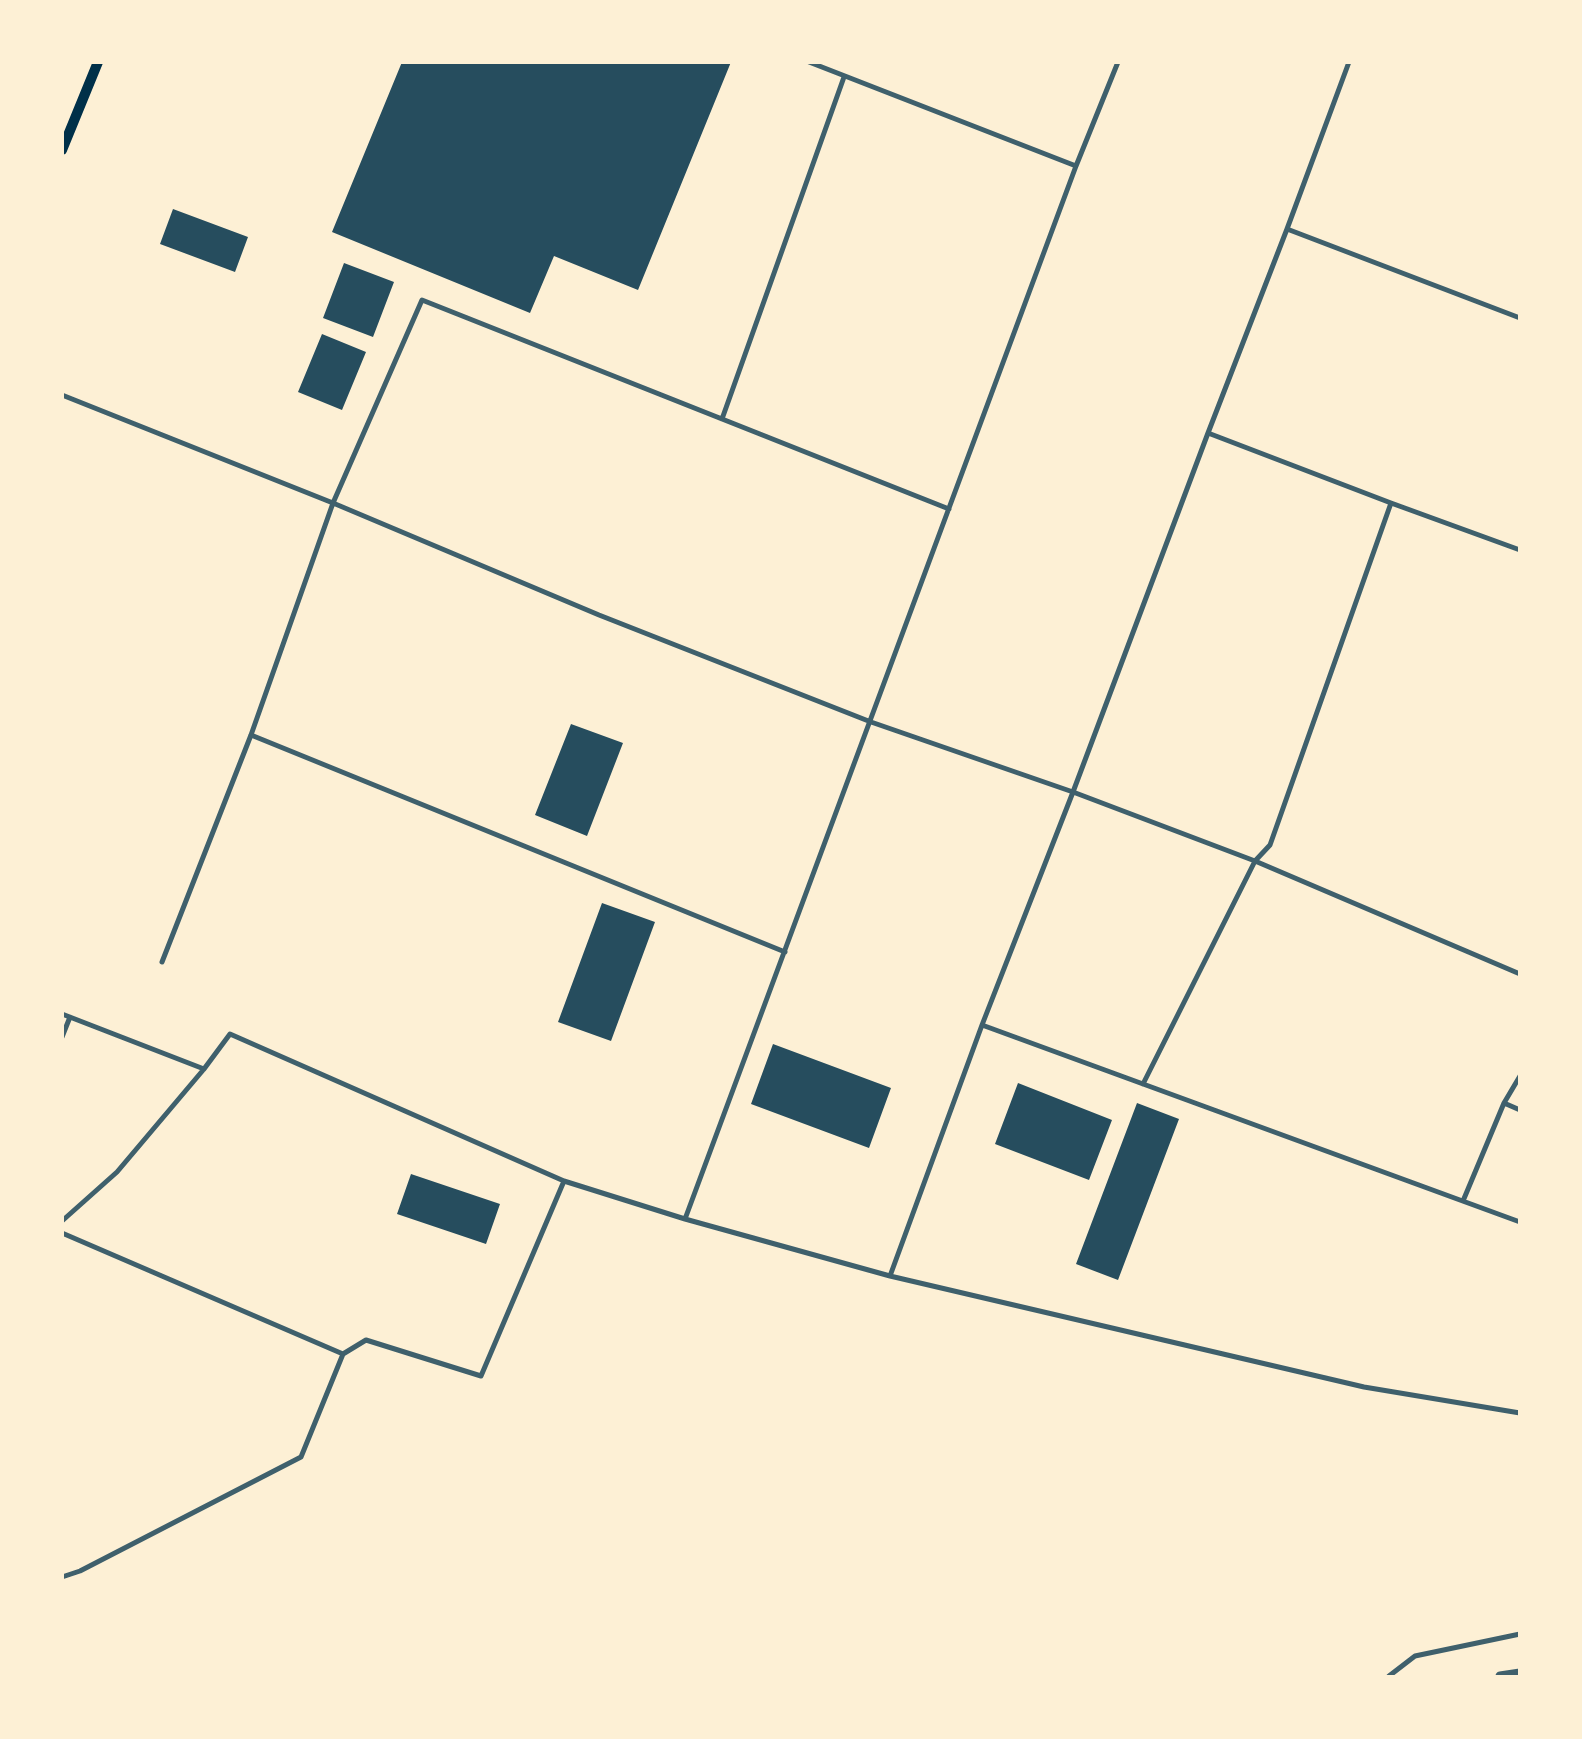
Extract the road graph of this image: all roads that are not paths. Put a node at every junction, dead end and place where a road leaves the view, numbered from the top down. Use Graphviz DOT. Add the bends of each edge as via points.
graph roads {
  1 [pos="98,62"];
  2 [pos="809,62"];
  3 [pos="1118,62"];
  4 [pos="1349,62"];
  5 [pos="844,77"];
  6 [pos="62,150"];
  7 [pos="1076,166"];
  8 [pos="1288,229"];
  9 [pos="1520,318"];
  10 [pos="62,395"];
  11 [pos="722,419"];
  12 [pos="1208,432"];
  13 [pos="333,503"];
  14 [pos="1391,503"];
  15 [pos="949,509"];
  16 [pos="1520,550"];
  17 [pos="870,722"];
  18 [pos="251,735"];
  19 [pos="1073,792"];
  20 [pos="1254,861"];
  21 [pos="785,952"];
  22 [pos="162,962"];
  23 [pos="1520,974"];
  24 [pos="62,1014"];
  25 [pos="70,1017"];
  26 [pos="982,1025"];
  27 [pos="62,1037"];
  28 [pos="204,1069"];
  29 [pos="1520,1076"];
  30 [pos="1143,1084"];
  31 [pos="1504,1103"];
  32 [pos="1520,1110"];
  33 [pos="564,1181"];
  34 [pos="1463,1201"];
  35 [pos="685,1219"];
  36 [pos="62,1221"];
  37 [pos="1520,1222"];
  38 [pos="62,1233"];
  39 [pos="890,1276"];
  40 [pos="343,1354"];
  41 [pos="1520,1413"];
  42 [pos="62,1577"];
  43 [pos="1520,1634"];
  44 [pos="1520,1674"];
  45 [pos="1389,1676"];
  46 [pos="1500,1676"];
  1 -- 6 [label="main road"];
  2 -- 5 [label="street"];
  3 -- 7 [label="street"];
  4 -- 8 [label="street"];
  5 -- 7 [label="street"];
  5 -- 11 [label="street"];
  7 -- 15 [label="street"];
  8 -- 9 [label="street"];
  8 -- 12 [label="street"];
  10 -- 13 [label="street"];
  11 -- 13 [label="street" via="422,300"];
  11 -- 15 [label="street"];
  12 -- 14 [label="street"];
  12 -- 19 [label="street"];
  13 -- 17 [label="street" via="599,615"];
  13 -- 18 [label="street"];
  14 -- 16 [label="street"];
  14 -- 20 [label="street" via="1270,845"];
  15 -- 17 [label="street"];
  17 -- 19 [label="street"];
  17 -- 21 [label="street"];
  18 -- 21 [label="street"];
  18 -- 22 [label="street"];
  19 -- 20 [label="street"];
  19 -- 26 [label="street"];
  20 -- 23 [label="street"];
  20 -- 30 [label="street"];
  21 -- 35 [label="street"];
  24 -- 25 [label="street"];
  25 -- 27 [label="street"];
  25 -- 28 [label="street"];
  26 -- 30 [label="street"];
  26 -- 39 [label="street"];
  28 -- 33 [label="street" via="230,1034"];
  28 -- 36 [label="street" via="117,1172"];
  29 -- 31 [label="street"];
  30 -- 34 [label="street"];
  31 -- 32 [label="street"];
  31 -- 34 [label="street"];
  33 -- 35 [label="street"];
  33 -- 40 [label="street" via="481,1376 366,1340"];
  34 -- 37 [label="street"];
  35 -- 39 [label="street"];
  38 -- 40 [label="street"];
  39 -- 41 [label="street" via="1364,1387"];
  40 -- 42 [label="street" via="301,1457 80,1571"];
  43 -- 45 [label="street" via="1415,1656"];
  44 -- 46 [label="street"];
}
